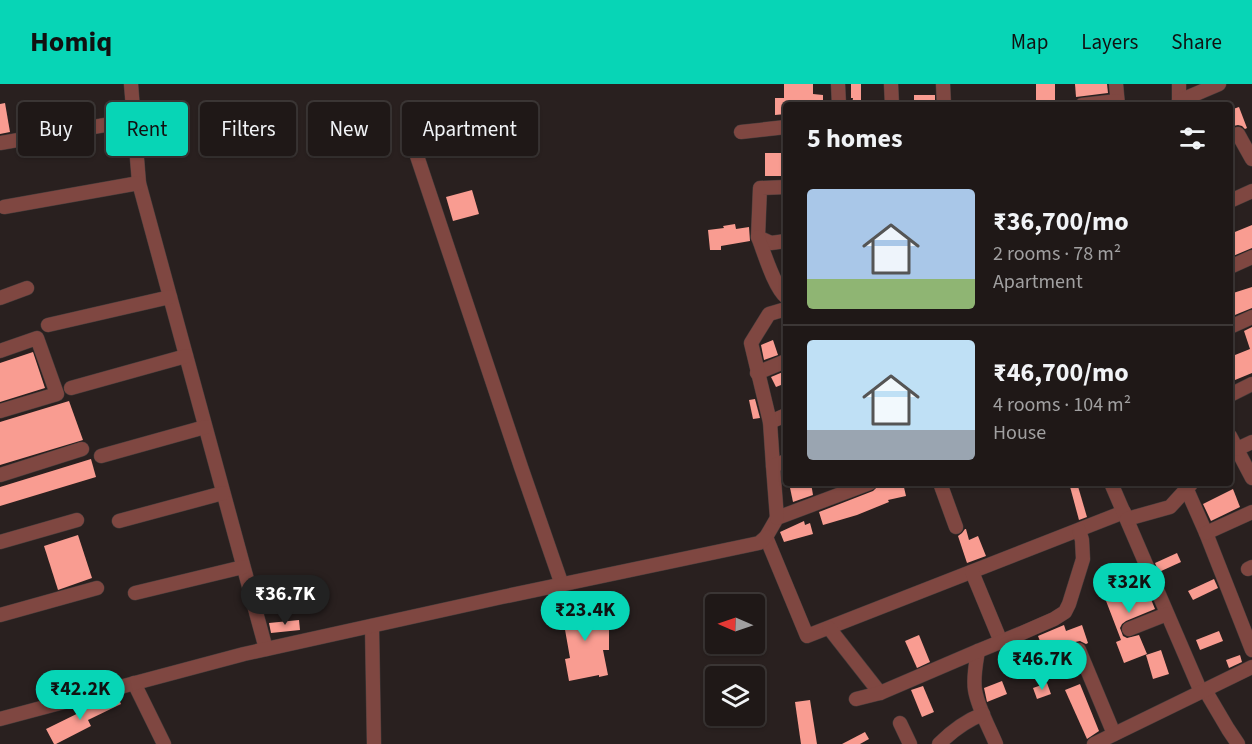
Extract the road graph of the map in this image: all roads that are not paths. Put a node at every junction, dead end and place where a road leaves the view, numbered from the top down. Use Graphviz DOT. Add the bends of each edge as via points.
graph roads {
  1 [pos="130,84"];
  2 [pos="838,84"];
  3 [pos="891,84"];
  4 [pos="943,84"];
  5 [pos="1116,84"];
  6 [pos="1179,84"];
  7 [pos="1219,84"];
  8 [pos="132,102"];
  9 [pos="839,102"];
  10 [pos="892,102"];
  11 [pos="944,102"];
  12 [pos="1117,102"];
  13 [pos="1179,102"];
  14 [pos="1181,102"];
  15 [pos="106,125"];
  16 [pos="783,127"];
  17 [pos="1252,128"];
  18 [pos="741,132"];
  19 [pos="1234,136"];
  20 [pos="0,143"];
  21 [pos="137,156"];
  22 [pos="417,156"];
  23 [pos="1252,159"];
  24 [pos="139,183"];
  25 [pos="783,187"];
  26 [pos="1252,191"];
  27 [pos="1233,200"];
  28 [pos="4,207"];
  29 [pos="758,237"];
  30 [pos="783,241"];
  31 [pos="1252,257"];
  32 [pos="1233,266"];
  33 [pos="27,288"];
  34 [pos="783,295"];
  35 [pos="170,297"];
  36 [pos="0,298"];
  37 [pos="783,310"];
  38 [pos="1252,317"];
  39 [pos="48,325"];
  40 [pos="1233,326"];
  41 [pos="0,351"];
  42 [pos="186,356"];
  43 [pos="783,362"];
  44 [pos="757,373"];
  45 [pos="1252,384"];
  46 [pos="71,388"];
  47 [pos="1233,394"];
  48 [pos="0,411"];
  49 [pos="783,416"];
  50 [pos="770,422"];
  51 [pos="206,427"];
  52 [pos="1252,442"];
  53 [pos="82,449"];
  54 [pos="101,456"];
  55 [pos="1236,456"];
  56 [pos="780,464"];
  57 [pos="0,475"];
  58 [pos="1252,478"];
  59 [pos="862,486"];
  60 [pos="941,486"];
  61 [pos="1112,486"];
  62 [pos="1187,486"];
  63 [pos="1188,486"];
  64 [pos="223,493"];
  65 [pos="1252,512"];
  66 [pos="1125,516"];
  67 [pos="777,518"];
  68 [pos="76,520"];
  69 [pos="119,521"];
  70 [pos="956,527"];
  71 [pos="1079,530"];
  72 [pos="1206,533"];
  73 [pos="766,537"];
  74 [pos="0,542"];
  75 [pos="243,567"];
  76 [pos="972,572"];
  77 [pos="562,585"];
  78 [pos="97,588"];
  79 [pos="135,593"];
  80 [pos="1167,614"];
  81 [pos="0,615"];
  82 [pos="1247,623"];
  83 [pos="372,626"];
  84 [pos="830,628"];
  85 [pos="1129,629"];
  86 [pos="1001,642"];
  87 [pos="266,649"];
  88 [pos="1079,650"];
  89 [pos="1252,650"];
  90 [pos="978,651"];
  91 [pos="1252,667"];
  92 [pos="134,683"];
  93 [pos="1203,691"];
  94 [pos="880,693"];
  95 [pos="856,699"];
  96 [pos="983,714"];
  97 [pos="0,719"];
  98 [pos="900,723"];
  99 [pos="1114,734"];
  100 [pos="164,744"];
  101 [pos="374,744"];
  102 [pos="910,744"];
  103 [pos="939,744"];
  104 [pos="996,744"];
  105 [pos="1094,744"];
  106 [pos="1238,744"];
  1 -- 8 [label="street"];
  2 -- 9 [label="street"];
  3 -- 10 [label="street"];
  4 -- 11 [label="street"];
  5 -- 12 [label="street"];
  6 -- 13 [label="street"];
  7 -- 14 [label="street"];
  15 -- 20 [label="street"];
  16 -- 18 [label="street"];
  17 -- 19 [label="street"];
  19 -- 23 [label="street"];
  21 -- 24 [label="street"];
  22 -- 77 [label="street"];
  24 -- 28 [label="street"];
  24 -- 35 [label="street"];
  25 -- 29 [label="street" via="760,188"];
  26 -- 27 [label="street"];
  29 -- 30 [label="street" via="771,243"];
  29 -- 34 [label="street"];
  31 -- 32 [label="street"];
  33 -- 36 [label="street"];
  35 -- 39 [label="street"];
  35 -- 42 [label="street"];
  37 -- 44 [label="street" via="769,314 751,343"];
  38 -- 40 [label="street"];
  41 -- 48 [label="street" via="37,338 57,394"];
  42 -- 46 [label="street"];
  42 -- 51 [label="street"];
  43 -- 44 [label="street"];
  44 -- 50 [label="street"];
  45 -- 47 [label="street"];
  49 -- 50 [label="street"];
  50 -- 56 [label="street"];
  51 -- 54 [label="street"];
  51 -- 64 [label="street"];
  52 -- 55 [label="street"];
  53 -- 57 [label="street"];
  55 -- 58 [label="street"];
  56 -- 67 [label="street"];
  59 -- 67 [label="street"];
  60 -- 70 [label="street"];
  61 -- 66 [label="street"];
  62 -- 66 [label="street" via="1170,507"];
  63 -- 72 [label="street"];
  64 -- 69 [label="street"];
  64 -- 75 [label="street"];
  65 -- 72 [label="street"];
  66 -- 71 [label="street"];
  66 -- 80 [label="street"];
  67 -- 73 [label="street"];
  68 -- 74 [label="street"];
  71 -- 76 [label="street"];
  71 -- 86 [label="street" via="1083,559 1065,612"];
  72 -- 82 [label="street"];
  73 -- 77 [label="street" via="759,543"];
  73 -- 84 [label="street" via="807,636"];
  75 -- 79 [label="street"];
  75 -- 87 [label="street"];
  76 -- 84 [label="street"];
  76 -- 86 [label="street"];
  77 -- 83 [label="street"];
  78 -- 81 [label="street"];
  80 -- 85 [label="street"];
  80 -- 93 [label="street"];
  82 -- 89 [label="street"];
  83 -- 87 [label="street"];
  83 -- 101 [label="street"];
  84 -- 94 [label="street"];
  86 -- 90 [label="street"];
  87 -- 92 [label="street"];
  88 -- 99 [label="street"];
  90 -- 94 [label="street"];
  90 -- 96 [label="street" via="975,691"];
  91 -- 93 [label="street"];
  92 -- 97 [label="street"];
  92 -- 100 [label="street"];
  93 -- 99 [label="street"];
  93 -- 106 [label="street"];
  94 -- 95 [label="street"];
  96 -- 103 [label="street" via="960,725"];
  96 -- 104 [label="street"];
  98 -- 102 [label="street"];
  99 -- 105 [label="street"];
}
